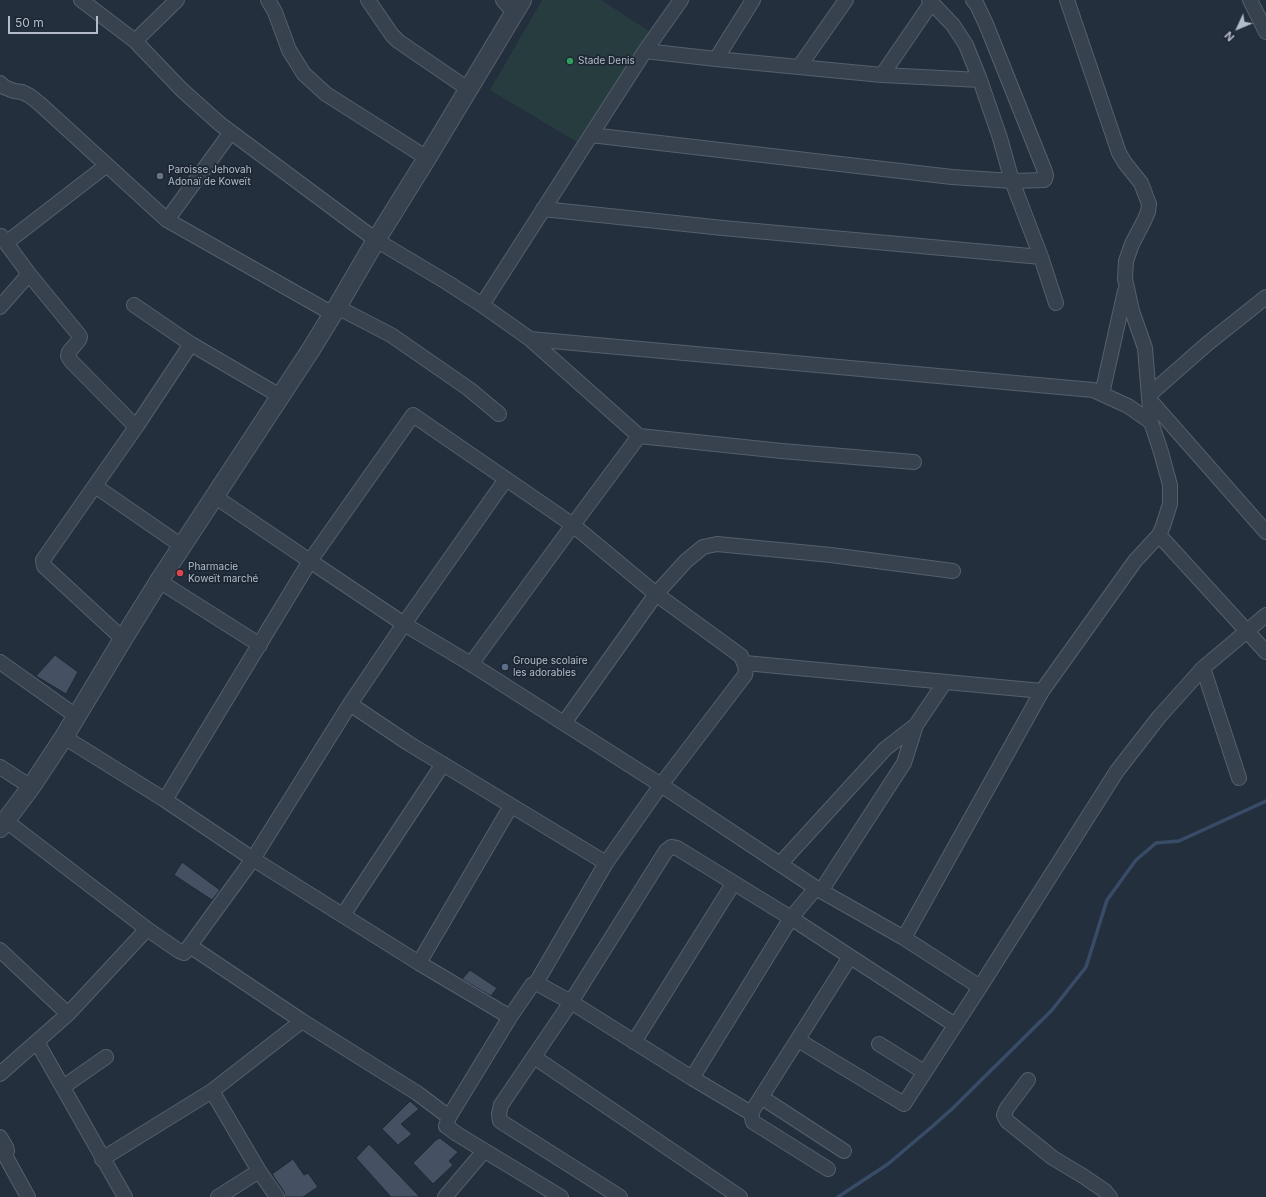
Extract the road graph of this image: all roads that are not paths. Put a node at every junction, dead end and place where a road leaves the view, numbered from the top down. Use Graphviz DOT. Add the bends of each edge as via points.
graph roads {
  1 [pos="177,0"];
  2 [pos="268,0"];
  3 [pos="368,0"];
  4 [pos="681,0"];
  5 [pos="753,0"];
  6 [pos="846,0"];
  7 [pos="1067,0"];
  8 [pos="1250,0"];
  9 [pos="930,1"];
  10 [pos="87,2"];
  11 [pos="979,2"];
  12 [pos="513,4"];
  13 [pos="1266,32"];
  14 [pos="135,41"];
  15 [pos="646,51"];
  16 [pos="716,59"];
  17 [pos="800,67"];
  18 [pos="882,75"];
  19 [pos="980,80"];
  20 [pos="0,83"];
  21 [pos="468,89"];
  22 [pos="231,132"];
  23 [pos="591,135"];
  24 [pos="427,158"];
  25 [pos="107,165"];
  26 [pos="1012,181"];
  27 [pos="543,209"];
  28 [pos="167,220"];
  29 [pos="3,239"];
  30 [pos="376,240"];
  31 [pos="1041,257"];
  32 [pos="30,274"];
  33 [pos="1126,288"];
  34 [pos="1266,297"];
  35 [pos="1056,303"];
  36 [pos="134,305"];
  37 [pos="482,305"];
  38 [pos="0,307"];
  39 [pos="335,310"];
  40 [pos="530,339"];
  41 [pos="191,344"];
  42 [pos="1102,394"];
  43 [pos="280,396"];
  44 [pos="1149,397"];
  45 [pos="499,414"];
  46 [pos="1151,422"];
  47 [pos="136,427"];
  48 [pos="638,436"];
  49 [pos="914,462"];
  50 [pos="506,479"];
  51 [pos="95,486"];
  52 [pos="214,496"];
  53 [pos="573,525"];
  54 [pos="1266,532"];
  55 [pos="1158,535"];
  56 [pos="182,546"];
  57 [pos="310,561"];
  58 [pos="953,571"];
  59 [pos="159,582"];
  60 [pos="656,594"];
  61 [pos="1266,615"];
  62 [pos="404,624"];
  63 [pos="1248,632"];
  64 [pos="123,638"];
  65 [pos="260,645"];
  66 [pos="1266,652"];
  67 [pos="0,662"];
  68 [pos="471,664"];
  69 [pos="745,664"];
  70 [pos="1203,668"];
  71 [pos="945,682"];
  72 [pos="1042,691"];
  73 [pos="350,704"];
  74 [pos="76,716"];
  75 [pos="564,723"];
  76 [pos="916,726"];
  77 [pos="64,737"];
  78 [pos="443,764"];
  79 [pos="0,767"];
  80 [pos="1239,778"];
  81 [pos="661,784"];
  82 [pos="31,787"];
  83 [pos="166,800"];
  84 [pos="511,806"];
  85 [pos="3,825"];
  86 [pos="253,859"];
  87 [pos="606,863"];
  88 [pos="780,864"];
  89 [pos="733,884"];
  90 [pos="819,890"];
  91 [pos="343,915"];
  92 [pos="790,918"];
  93 [pos="147,929"];
  94 [pos="904,938"];
  95 [pos="190,946"];
  96 [pos="0,950"];
  97 [pos="850,957"];
  98 [pos="419,962"];
  99 [pos="536,983"];
  100 [pos="980,987"];
  101 [pos="571,1002"];
  102 [pos="68,1014"];
  103 [pos="510,1018"];
  104 [pos="302,1021"];
  105 [pos="955,1025"];
  106 [pos="798,1040"];
  107 [pos="37,1042"];
  108 [pos="634,1042"];
  109 [pos="879,1044"];
  110 [pos="106,1057"];
  111 [pos="534,1057"];
  112 [pos="924,1072"];
  113 [pos="0,1074"];
  114 [pos="692,1078"];
  115 [pos="1028,1080"];
  116 [pos="63,1087"];
  117 [pos="212,1091"];
  118 [pos="762,1097"];
  119 [pos="751,1113"];
  120 [pos="449,1117"];
  121 [pos="0,1137"];
  122 [pos="484,1151"];
  123 [pos="844,1151"];
  124 [pos="102,1159"];
  125 [pos="828,1169"];
  126 [pos="260,1171"];
  127 [pos="545,1193"];
  128 [pos="28,1197"];
  129 [pos="125,1197"];
  130 [pos="218,1197"];
  131 [pos="277,1197"];
  132 [pos="445,1197"];
  133 [pos="561,1197"];
  134 [pos="620,1197"];
  135 [pos="740,1197"];
  136 [pos="1110,1197"];
  1 -- 14 [label="street"];
  2 -- 24 [label="street" via="275,12 288,50 304,74 326,94"];
  3 -- 21 [label="street" via="398,41"];
  4 -- 15 [label="street"];
  5 -- 16 [label="street"];
  6 -- 17 [label="street"];
  7 -- 33 [label="street" via="1119,153 1141,183 1149,204 1148,212 1126,261"];
  8 -- 13 [label="street"];
  9 -- 18 [label="street"];
  9 -- 19 [label="street" via="953,25 966,45"];
  10 -- 14 [label="street"];
  11 -- 26 [label="street" via="1046,175 1046,179 1041,180"];
  12 -- 21 [label="street"];
  14 -- 22 [label="street" via="202,109"];
  15 -- 16 [label="street"];
  15 -- 23 [label="street"];
  16 -- 17 [label="street"];
  17 -- 18 [label="street"];
  18 -- 19 [label="street"];
  19 -- 26 [label="street"];
  20 -- 25 [label="street" via="4,87 30,96"];
  21 -- 24 [label="street"];
  22 -- 28 [label="street"];
  22 -- 30 [label="street"];
  23 -- 26 [label="street" via="952,177"];
  23 -- 27 [label="street"];
  24 -- 30 [label="street"];
  25 -- 28 [label="street"];
  25 -- 29 [label="street"];
  26 -- 31 [label="street"];
  27 -- 31 [label="street"];
  27 -- 37 [label="street"];
  28 -- 39 [label="street"];
  29 -- 32 [label="street"];
  30 -- 37 [label="street"];
  30 -- 39 [label="street"];
  31 -- 35 [label="street"];
  32 -- 38 [label="street"];
  32 -- 47 [label="street" via="79,334 79,340 69,352 71,361"];
  33 -- 42 [label="street"];
  33 -- 44 [label="street" via="1145,348"];
  34 -- 44 [label="street" via="1207,344"];
  36 -- 41 [label="street"];
  37 -- 40 [label="street"];
  39 -- 43 [label="street"];
  39 -- 45 [label="street" via="391,335 469,389"];
  40 -- 42 [label="street" via="1093,390"];
  40 -- 48 [label="street"];
  41 -- 43 [label="street"];
  41 -- 47 [label="street"];
  42 -- 46 [label="street" via="1128,406"];
  43 -- 52 [label="street"];
  44 -- 46 [label="street"];
  44 -- 54 [label="street"];
  46 -- 55 [label="street" via="1170,485 1170,504"];
  47 -- 51 [label="street"];
  48 -- 49 [label="street"];
  48 -- 53 [label="street"];
  50 -- 53 [label="street"];
  50 -- 57 [label="street" via="413,415"];
  50 -- 62 [label="street"];
  51 -- 56 [label="street"];
  51 -- 64 [label="street" via="43,560 44,566"];
  52 -- 56 [label="street"];
  52 -- 57 [label="street"];
  53 -- 60 [label="street"];
  53 -- 68 [label="street"];
  55 -- 63 [label="street"];
  55 -- 72 [label="street" via="1135,561"];
  56 -- 59 [label="street"];
  57 -- 62 [label="street"];
  57 -- 65 [label="street"];
  58 -- 60 [label="street" via="717,544 703,547 694,554"];
  59 -- 64 [label="street"];
  59 -- 65 [label="street"];
  60 -- 69 [label="street" via="741,656"];
  60 -- 75 [label="street"];
  61 -- 63 [label="street"];
  62 -- 68 [label="street"];
  62 -- 73 [label="street"];
  63 -- 66 [label="street"];
  63 -- 70 [label="street"];
  64 -- 74 [label="street"];
  65 -- 83 [label="street"];
  67 -- 74 [label="street"];
  68 -- 75 [label="street"];
  69 -- 71 [label="street"];
  69 -- 81 [label="street" via="745,675"];
  70 -- 80 [label="street"];
  70 -- 100 [label="street" via="1159,717 1117,771"];
  71 -- 72 [label="street"];
  71 -- 76 [label="street"];
  72 -- 94 [label="street"];
  73 -- 78 [label="street"];
  73 -- 86 [label="street"];
  74 -- 77 [label="street"];
  75 -- 81 [label="street"];
  76 -- 88 [label="street" via="885,749"];
  76 -- 90 [label="street" via="904,763"];
  77 -- 82 [label="street"];
  77 -- 83 [label="street"];
  78 -- 84 [label="street"];
  78 -- 91 [label="street"];
  79 -- 82 [label="street"];
  81 -- 87 [label="street"];
  81 -- 88 [label="street"];
  82 -- 85 [label="street"];
  83 -- 86 [label="street"];
  84 -- 87 [label="street"];
  84 -- 98 [label="street"];
  85 -- 93 [label="street"];
  86 -- 91 [label="street"];
  86 -- 95 [label="street"];
  87 -- 99 [label="street"];
  88 -- 90 [label="street"];
  89 -- 92 [label="street"];
  89 -- 101 [label="street" via="677,848 671,847 666,851"];
  89 -- 108 [label="street"];
  90 -- 92 [label="street"];
  90 -- 94 [label="street"];
  91 -- 98 [label="street"];
  92 -- 97 [label="street"];
  92 -- 114 [label="street"];
  93 -- 95 [label="street" via="184,953"];
  93 -- 102 [label="street"];
  94 -- 100 [label="street"];
  95 -- 104 [label="street"];
  96 -- 102 [label="street"];
  97 -- 105 [label="street"];
  97 -- 106 [label="street"];
  98 -- 103 [label="street"];
  99 -- 101 [label="street"];
  99 -- 103 [label="street" via="532,985"];
  100 -- 105 [label="street"];
  101 -- 108 [label="street"];
  101 -- 111 [label="street"];
  102 -- 107 [label="street"];
  103 -- 120 [label="street"];
  104 -- 117 [label="street"];
  104 -- 120 [label="street" via="417,1093"];
  105 -- 112 [label="street"];
  106 -- 112 [label="street" via="904,1104"];
  106 -- 118 [label="street"];
  107 -- 113 [label="street"];
  107 -- 116 [label="street"];
  108 -- 114 [label="street"];
  109 -- 112 [label="street"];
  110 -- 116 [label="street"];
  111 -- 134 [label="street" via="501,1105 498,1114 500,1121"];
  111 -- 135 [label="street"];
  114 -- 119 [label="street"];
  115 -- 136 [label="street" via="1007,1108 1004,1115 1007,1121 1053,1158 1105,1191"];
  116 -- 124 [label="street"];
  117 -- 124 [label="street"];
  117 -- 126 [label="street"];
  118 -- 119 [label="street"];
  118 -- 123 [label="street"];
  119 -- 125 [label="street" via="753,1122"];
  120 -- 122 [label="street" via="446,1126"];
  121 -- 128 [label="street" via="6,1147 6,1157"];
  122 -- 127 [label="street"];
  122 -- 132 [label="street"];
  124 -- 129 [label="street"];
  126 -- 130 [label="street"];
  126 -- 131 [label="street"];
  127 -- 133 [label="street"];
}
